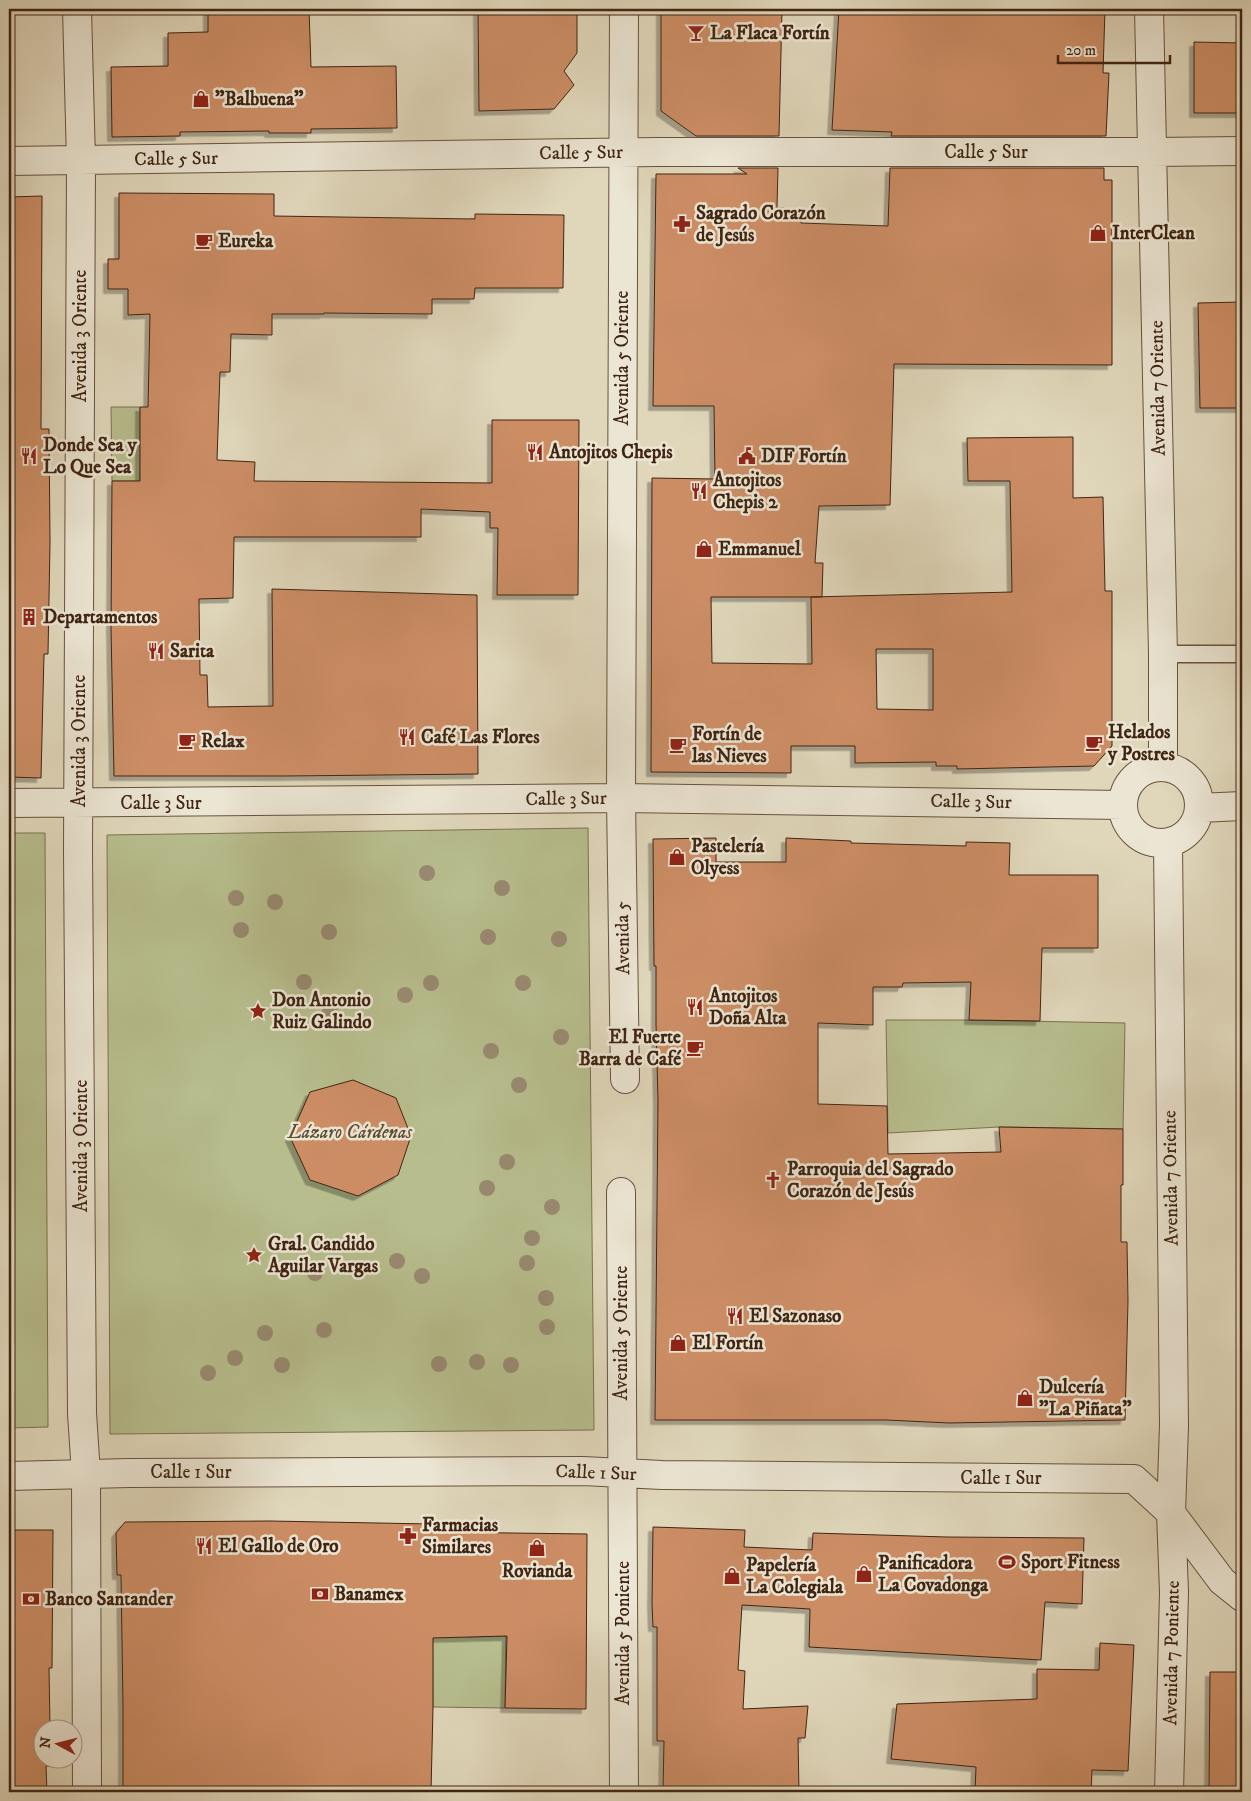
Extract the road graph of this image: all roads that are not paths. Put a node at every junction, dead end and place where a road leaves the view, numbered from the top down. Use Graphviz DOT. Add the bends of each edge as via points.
graph roads {
  1 [pos="77,9"];
  2 [pos="624,9"];
  3 [pos="1150,9"];
  4 [pos="1242,151"];
  5 [pos="623,152"];
  6 [pos="1153,152"];
  7 [pos="80,161"];
  8 [pos="9,162"];
  9 [pos="1163,654"];
  10 [pos="1242,654"];
  11 [pos="1163,767"];
  12 [pos="621,798"];
  13 [pos="9,803"];
  14 [pos="79,803"];
  15 [pos="1123,805"];
  16 [pos="1242,806"];
  17 [pos="1199,808"];
  18 [pos="1168,843"];
  19 [pos="625,1079"];
  20 [pos="621,1192"];
  21 [pos="86,1474"];
  22 [pos="622,1474"];
  23 [pos="9,1476"];
  24 [pos="1171,1513"];
  25 [pos="1242,1597"];
  26 [pos="87,1792"];
  27 [pos="624,1792"];
  28 [pos="1169,1792"];
  1 -- 7 [label="street, Avenida 3 Oriente"];
  2 -- 5 [label="street, Avenida 5 Oriente"];
  3 -- 6 [label="street, Avenida 7 Oriente"];
  4 -- 6 [label="street, Calle 5 Sur"];
  5 -- 6 [label="street, Calle 5 Sur"];
  5 -- 7 [label="street, Calle 5 Sur"];
  5 -- 12 [label="street, Avenida 5 Oriente"];
  6 -- 9 [label="street, Avenida 7 Oriente"];
  7 -- 8 [label="street, Calle 5 Sur"];
  7 -- 14 [label="street, Avenida 3 Oriente"];
  9 -- 10 [label="lane"];
  9 -- 11 [label="street, Avenida 7 Oriente"];
  11 -- 15 [label="street" via="1138,774 1125,793"];
  11 -- 17 [label="street" via="1183,774 1193,782"];
  12 -- 14 [label="street, Calle 3 Sur"];
  12 -- 15 [label="street, Calle 3 Sur"];
  12 -- 19 [label="street, Avenida 5"];
  13 -- 14 [label="street, Calle 3 Sur"];
  14 -- 21 [label="street, Avenida 3 Oriente" via="82,1404"];
  15 -- 18 [label="street" via="1130,827 1138,835 1149,841"];
  16 -- 17 [label="street"];
  17 -- 18 [label="street" via="1191,829"];
  18 -- 24 [label="street, Avenida 7 Oriente" via="1174,1425"];
  20 -- 22 [label="street, Avenida 5 Oriente"];
  21 -- 22 [label="street, Calle 1 Sur" via="564,1471"];
  21 -- 23 [label="street, Calle 1 Sur"];
  21 -- 26 [label="street, Avenida 3 Oriente"];
  22 -- 24 [label="street, Calle 1 Sur" via="1134,1479"];
  22 -- 27 [label="street, Avenida 5 Poniente"];
  24 -- 25 [label="street, Calle 1 Sur" via="1222,1581"];
  24 -- 28 [label="street, Avenida 7 Poniente" via="1174,1592"];
}
